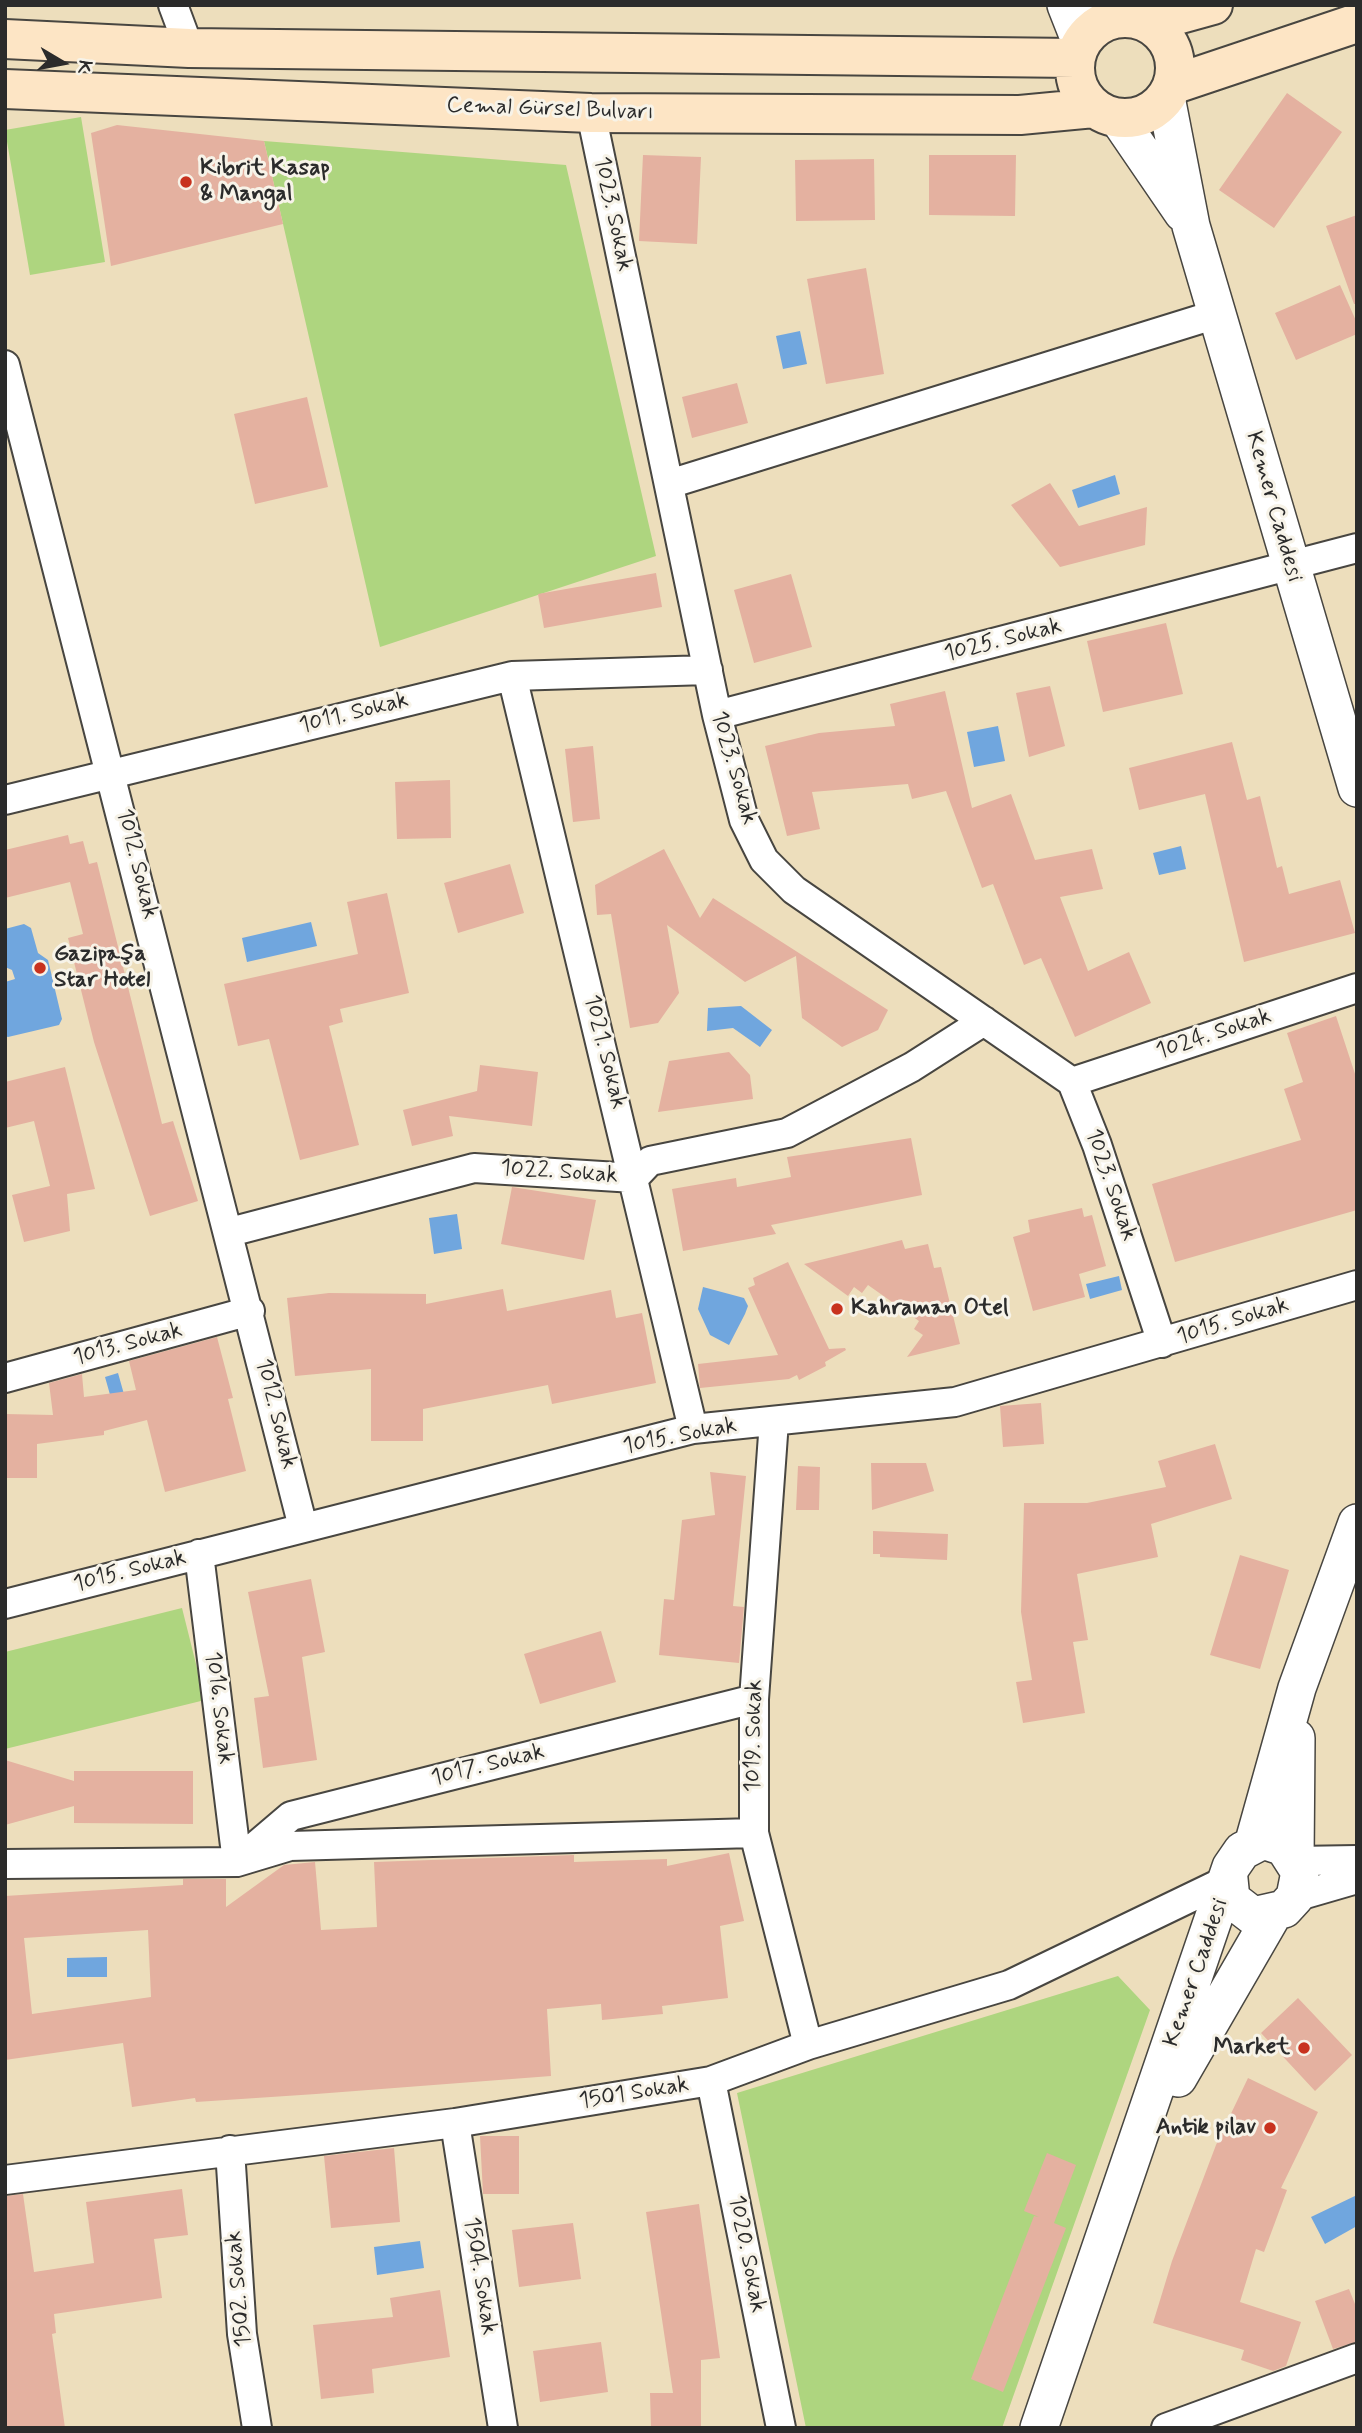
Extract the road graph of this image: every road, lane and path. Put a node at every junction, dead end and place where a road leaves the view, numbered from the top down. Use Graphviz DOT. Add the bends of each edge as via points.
graph roads {
  1 [pos="173,5"];
  2 [pos="1066,5"];
  3 [pos="1213,5"];
  4 [pos="1147,23"];
  5 [pos="1357,23"];
  6 [pos="1093,31"];
  7 [pos="5,39"];
  8 [pos="189,48"];
  9 [pos="5,89"];
  10 [pos="1169,91"];
  11 [pos="591,113"];
  12 [pos="1106,113"];
  13 [pos="1191,226"];
  14 [pos="1217,314"];
  15 [pos="5,365"];
  16 [pos="669,484"];
  17 [pos="1357,548"];
  18 [pos="1290,567"];
  19 [pos="708,670"];
  20 [pos="512,676"];
  21 [pos="717,715"];
  22 [pos="112,773"];
  23 [pos="1357,788"];
  24 [pos="5,800"];
  25 [pos="1357,988"];
  26 [pos="984,1021"];
  27 [pos="1072,1082"];
  28 [pos="634,1178"];
  29 [pos="230,1233"];
  30 [pos="1357,1284"];
  31 [pos="250,1311"];
  32 [pos="1162,1343"];
  33 [pos="5,1378"];
  34 [pos="774,1421"];
  35 [pos="693,1429"];
  36 [pos="1357,1523"];
  37 [pos="303,1527"];
  38 [pos="199,1555"];
  39 [pos="5,1604"];
  40 [pos="1297,1688"];
  41 [pos="754,1699"];
  42 [pos="754,1833"];
  43 [pos="1253,1845"];
  44 [pos="1357,1860"];
  45 [pos="1295,1861"];
  46 [pos="237,1862"];
  47 [pos="5,1864"];
  48 [pos="1229,1879"];
  49 [pos="1357,1879"];
  50 [pos="1284,1905"];
  51 [pos="808,2045"];
  52 [pos="712,2081"];
  53 [pos="455,2123"];
  54 [pos="230,2150"];
  55 [pos="1135,2151"];
  56 [pos="5,2180"];
  57 [pos="1357,2358"];
  58 [pos="257,2428"];
  59 [pos="503,2428"];
  60 [pos="781,2428"];
  61 [pos="1039,2428"];
  62 [pos="1167,2428"];
  1 -- 8 [label="street"];
  2 -- 6 [label="street"];
  3 -- 4 [label="main road"];
  4 -- 6 [label="main road" via="1135,18"];
  4 -- 10 [label="main road" via="1159,31 1174,57"];
  5 -- 10 [label="main road"];
  6 -- 8 [label="main road"];
  6 -- 12 [label="main road" via="1077,86"];
  7 -- 8 [label="main road"];
  9 -- 11 [label="main road, Cemal Gürsel Bulvarı"];
  10 -- 12 [label="main road" via="1145,114"];
  10 -- 13 [label="street"];
  11 -- 12 [label="main road, Cemal Gürsel Bulvarı"];
  11 -- 16 [label="street, 1023. Sokak"];
  12 -- 13 [label="street"];
  13 -- 14 [label="street, Kemer Caddesi"];
  14 -- 16 [label="street"];
  14 -- 18 [label="street, Kemer Caddesi"];
  15 -- 22 [label="street, 1012. Sokak"];
  16 -- 19 [label="street, 1023. Sokak"];
  17 -- 18 [label="street, 1025. Sokak"];
  18 -- 21 [label="street, 1025. Sokak"];
  18 -- 23 [label="street, Kemer Caddesi"];
  19 -- 20 [label="street, 1011. Sokak"];
  19 -- 21 [label="street, 1023. Sokak"];
  20 -- 22 [label="street, 1011. Sokak"];
  20 -- 28 [label="street, 1021. Sokak"];
  21 -- 26 [label="street, 1023. Sokak" via="744,820 764,860 794,890"];
  22 -- 24 [label="street, 1011. Sokak"];
  22 -- 29 [label="street, 1012. Sokak"];
  25 -- 27 [label="street, 1024. Sokak"];
  26 -- 27 [label="street, 1023. Sokak"];
  26 -- 28 [label="street, 1022. Sokak" via="912,1067 787,1133 650,1161"];
  27 -- 32 [label="street, 1023. Sokak"];
  28 -- 29 [label="street, 1022. Sokak" via="474,1168"];
  28 -- 35 [label="street, 1021. Sokak"];
  29 -- 31 [label="street, 1012. Sokak"];
  30 -- 32 [label="street, 1015. Sokak"];
  31 -- 33 [label="street, 1013. Sokak"];
  31 -- 37 [label="street, 1012. Sokak"];
  32 -- 34 [label="street, 1015. Sokak" via="955,1402"];
  34 -- 35 [label="street, 1015. Sokak"];
  34 -- 41 [label="street, 1019. Sokak"];
  35 -- 37 [label="street, 1015. Sokak"];
  36 -- 40 [label="street, Kemer Caddesi"];
  37 -- 38 [label="street, 1015. Sokak"];
  38 -- 39 [label="street, 1015. Sokak"];
  38 -- 46 [label="street, 1016. Sokak"];
  40 -- 43 [label="street, Kemer Caddesi"];
  40 -- 45 [label="street"];
  41 -- 42 [label="street, 1019. Sokak"];
  41 -- 46 [label="street, 1017. Sokak" via="290,1816"];
  42 -- 46 [label="street" via="290,1846"];
  42 -- 51 [label="street, 1019. Sokak"];
  43 -- 45 [label="street" via="1263,1840 1284,1847"];
  43 -- 48 [label="street, Kemer Caddesi" via="1234,1860"];
  44 -- 45 [label="street"];
  45 -- 50 [label="street" via="1300,1872"];
  46 -- 47 [label="street"];
  48 -- 50 [label="street" via="1231,1899 1253,1916"];
  48 -- 51 [label="street, 1501 Sokak" via="1009,1985"];
  48 -- 55 [label="street, Kemer Caddesi"];
  49 -- 50 [label="street"];
  50 -- 55 [label="street"];
  51 -- 52 [label="street, 1501 Sokak"];
  52 -- 53 [label="street, 1501 Sokak"];
  52 -- 60 [label="street, 1020. Sokak"];
  53 -- 54 [label="street, 1501 Sokak"];
  53 -- 59 [label="street, 1504. Sokak"];
  54 -- 56 [label="street, 1501 Sokak"];
  54 -- 58 [label="street, 1502. Sokak" via="242,2334"];
  55 -- 61 [label="street, Kemer Caddesi"];
  57 -- 62 [label="street"];
}
